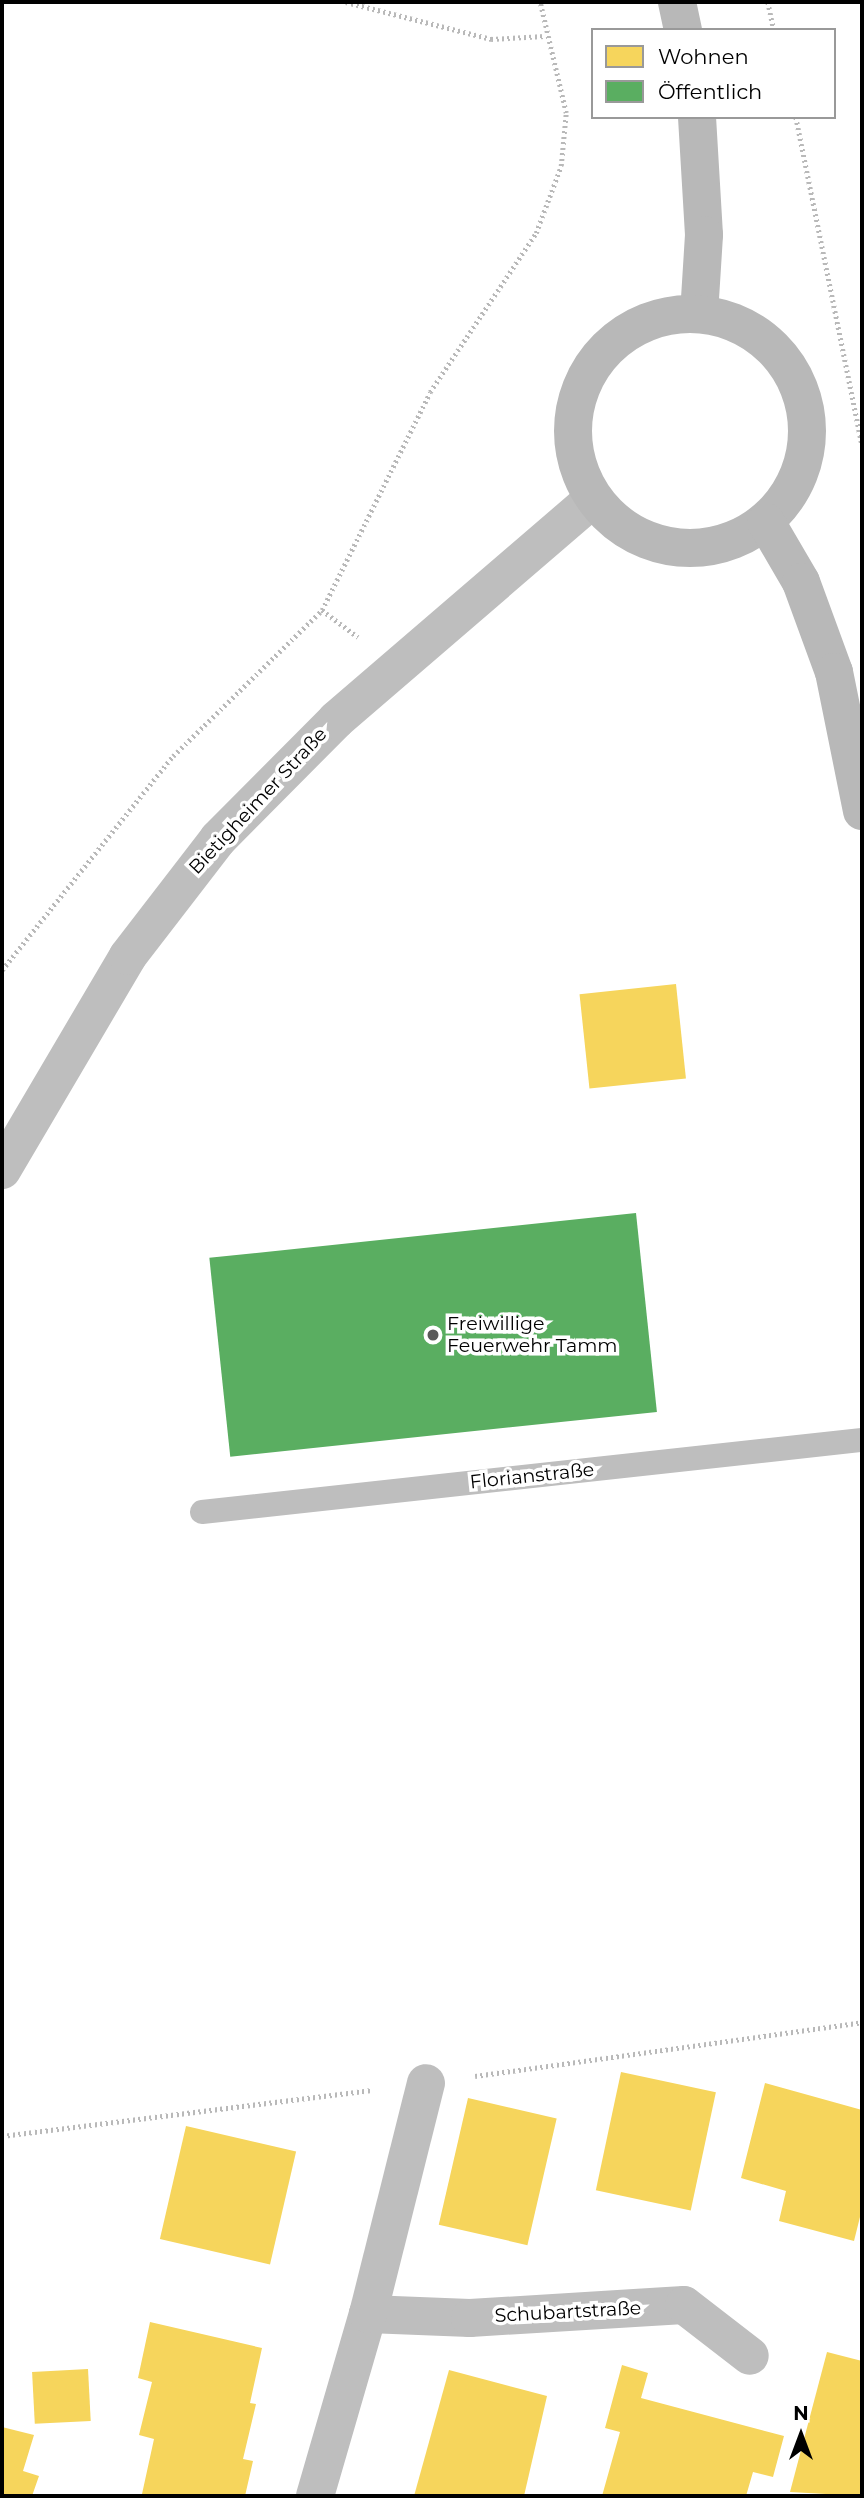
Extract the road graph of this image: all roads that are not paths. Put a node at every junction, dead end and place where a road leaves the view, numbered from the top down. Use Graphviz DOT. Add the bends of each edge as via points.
graph roads {
  1 [pos="677,2"];
  2 [pos="683,28"];
  3 [pos="697,119"];
  4 [pos="699,314"];
  5 [pos="593,499"];
  6 [pos="766,522"];
  7 [pos="862,811"];
  8 [pos="2,1170"];
  9 [pos="862,1440"];
  10 [pos="202,1512"];
  11 [pos="426,2083"];
  12 [pos="368,2314"];
  13 [pos="750,2356"];
  14 [pos="315,2496"];
  1 -- 2 [label="main road"];
  3 -- 4 [label="main road" via="704,235"];
  4 -- 5 [label="main road" via="656,318 623,334 596,360 578,393 572,429 577,466"];
  4 -- 6 [label="main road" via="724,318 754,331 778,352 796,378 806,408 808,440 802,471 787,499"];
  5 -- 6 [label="main road" via="620,527 655,545 693,550 732,542"];
  5 -- 8 [label="street, Bietigheimer Straße" via="336,720 218,839 128,956"];
  6 -- 7 [label="main road" via="801,582 825,647"];
  9 -- 10 [label="lane, Florianstraße"];
  11 -- 12 [label="street"];
  12 -- 13 [label="street, Schubartstraße" via="470,2318 684,2305"];
  12 -- 14 [label="street"];
}
